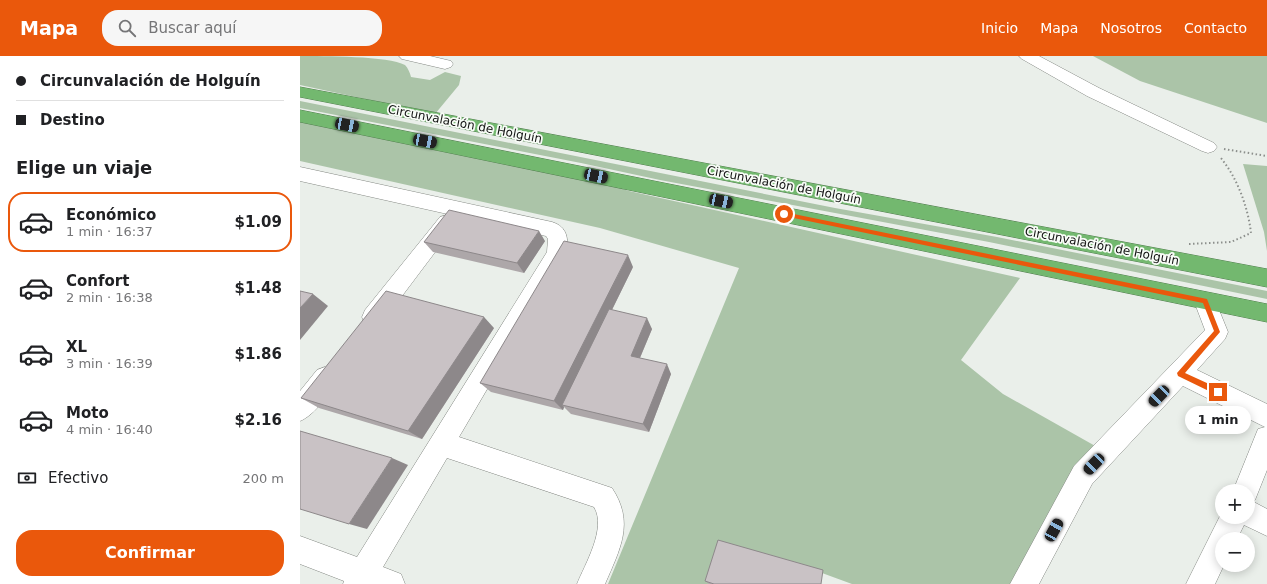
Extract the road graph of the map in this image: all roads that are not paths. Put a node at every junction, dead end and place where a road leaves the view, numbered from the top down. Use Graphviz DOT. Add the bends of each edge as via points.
graph roads {
  1 [pos="407,56"];
  2 [pos="1027,56"];
  3 [pos="445,64"];
  4 [pos="300,92"];
  5 [pos="300,116"];
  6 [pos="1208,147"];
  7 [pos="300,174"];
  8 [pos="458,209"];
  9 [pos="1267,278"];
  10 [pos="1205,301"];
  11 [pos="1267,313"];
  12 [pos="359,335"];
  13 [pos="339,360"];
  14 [pos="1180,373"];
  15 [pos="300,410"];
  16 [pos="1267,416"];
  17 [pos="1267,438"];
  18 [pos="442,444"];
  19 [pos="1249,484"];
  20 [pos="1255,517"];
  21 [pos="1267,523"];
  22 [pos="300,550"];
  23 [pos="1215,554"];
  24 [pos="360,579"];
  25 [pos="391,584"];
  26 [pos="591,584"];
  27 [pos="1024,584"];
  28 [pos="1200,584"];
  1 -- 3 [label="street"];
  2 -- 6 [label="street" via="1093,92"];
  4 -- 9 [label="highway, Circunvalación de Holguín"];
  5 -- 10 [label="highway, Circunvalación de Holguín"];
  7 -- 8 [label="street"];
  8 -- 12 [label="street"];
  8 -- 18 [label="street" via="552,230 558,237 559,244"];
  10 -- 11 [label="highway, Circunvalación de Holguín"];
  10 -- 14 [label="street" via="1217,332"];
  13 -- 15 [label="street"];
  14 -- 16 [label="street"];
  14 -- 27 [label="street" via="1083,475"];
  17 -- 19 [label="street"];
  18 -- 24 [label="street"];
  18 -- 26 [label="street" via="603,497 610,505 612,518 610,532"];
  20 -- 21 [label="street"];
  22 -- 24 [label="street"];
  23 -- 28 [label="street"];
  24 -- 25 [label="street"];
}
